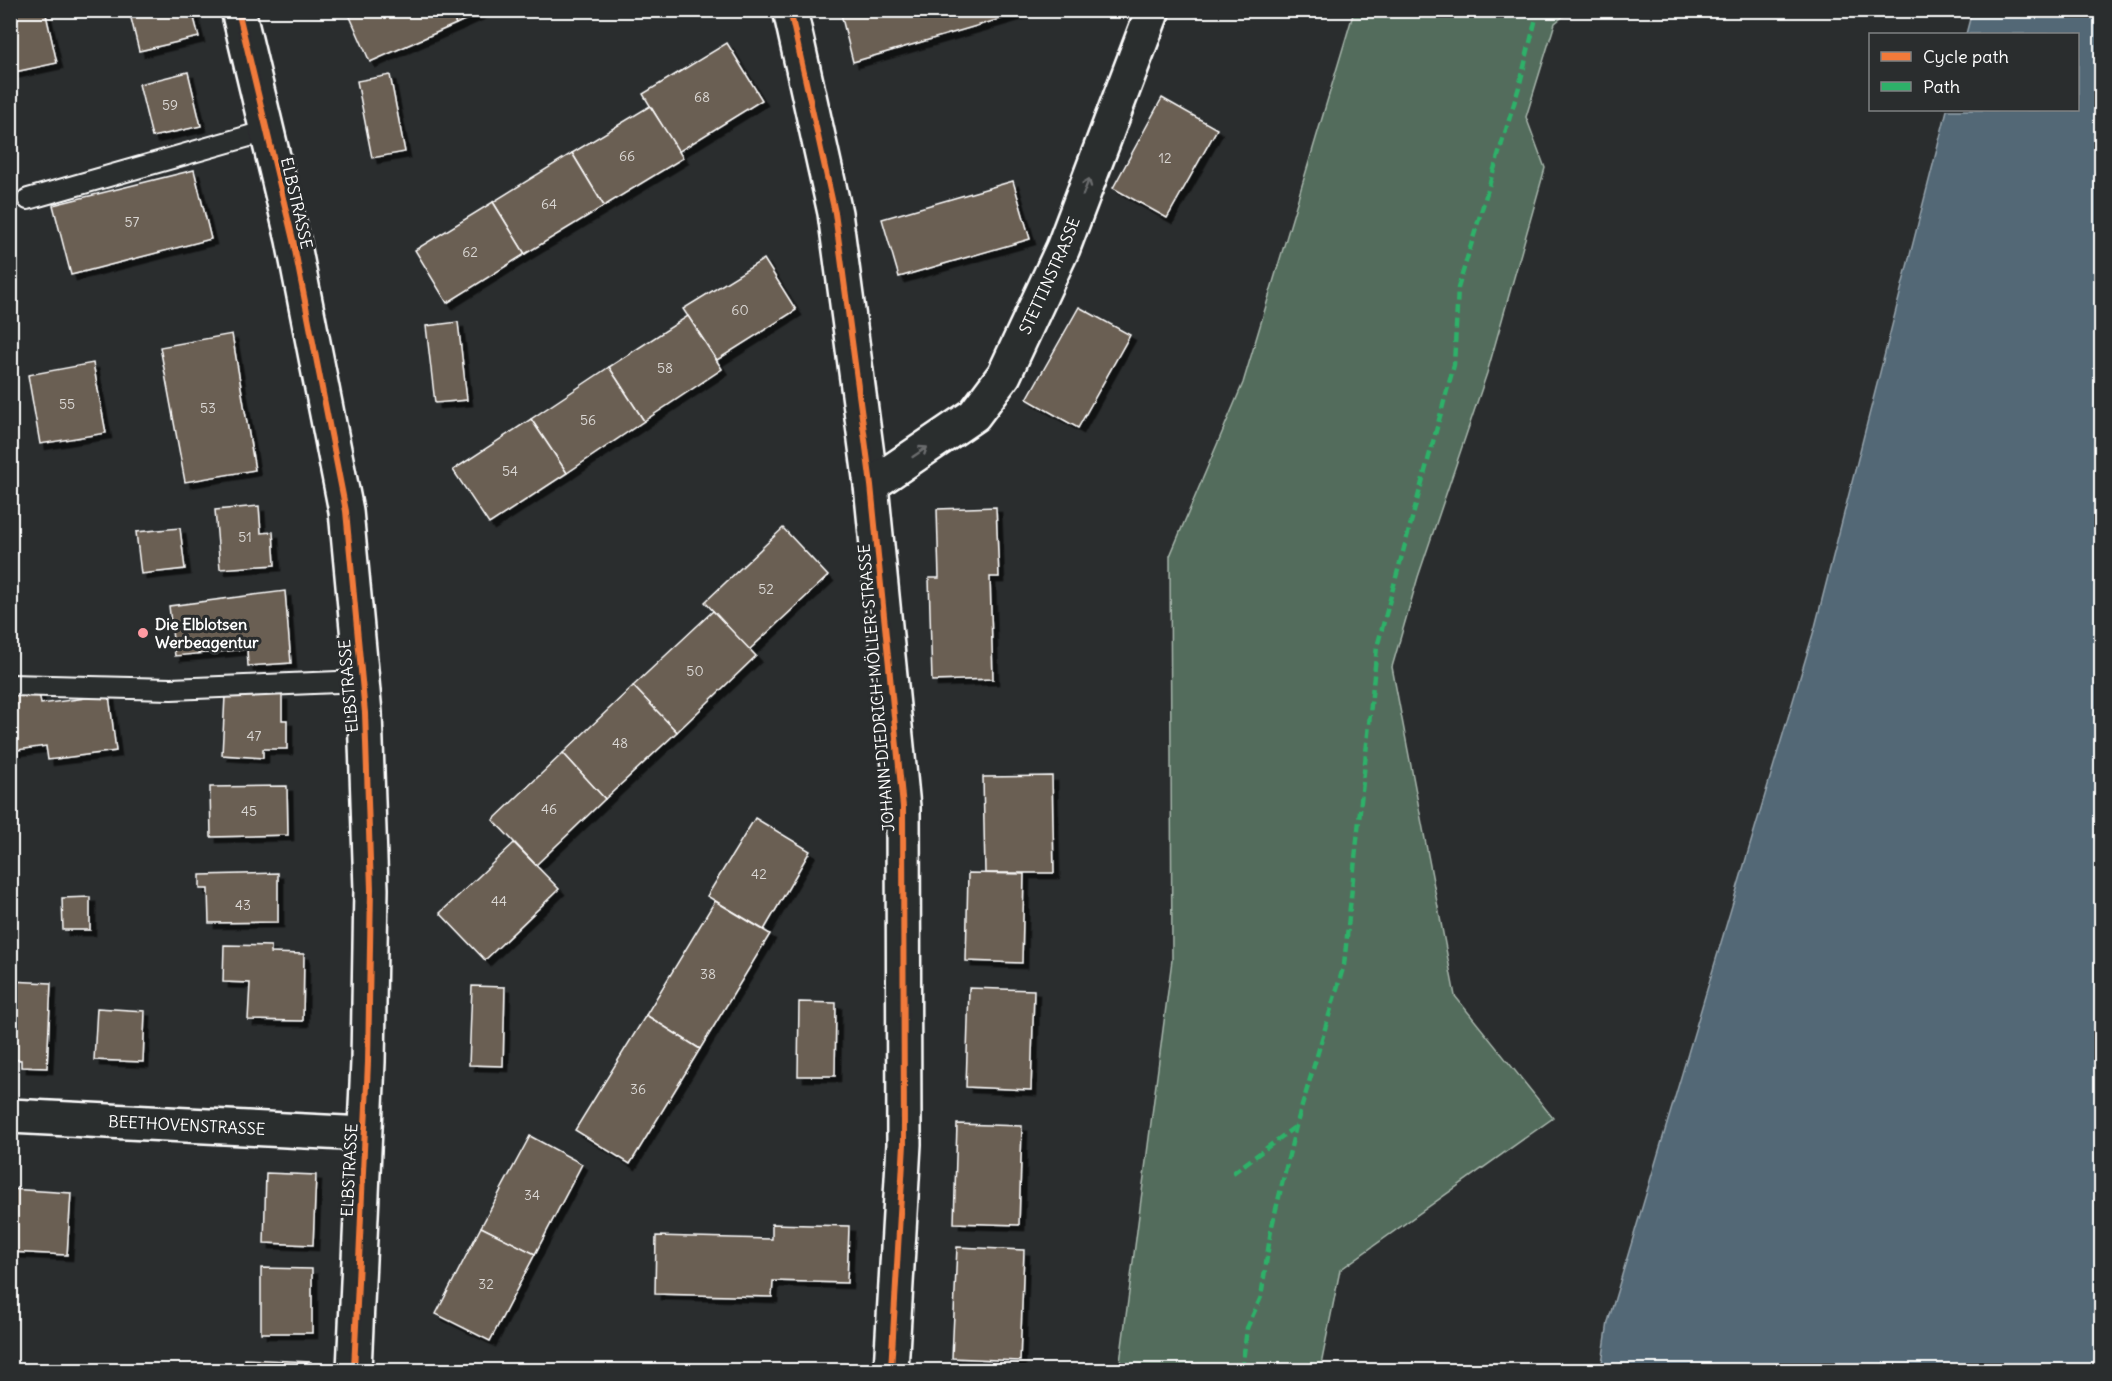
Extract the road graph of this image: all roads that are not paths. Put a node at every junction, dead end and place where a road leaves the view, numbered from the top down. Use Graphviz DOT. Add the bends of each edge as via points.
graph roads {
  1 [pos="238,10"];
  2 [pos="790,10"];
  3 [pos="1153,10"];
  4 [pos="267,131"];
  5 [pos="28,199"];
  6 [pos="871,485"];
  7 [pos="362,681"];
  8 [pos="10,685"];
  9 [pos="10,1116"];
  10 [pos="364,1134"];
  11 [pos="354,1371"];
  12 [pos="891,1371"];
  1 -- 4 [label="street, ELBSTRASSE"];
  2 -- 6 [label="street, JOHANN-DIEDRICH-MÖLLER-STRASSE" via="835,213"];
  6 -- 3 [label="street, STETTINSTRASSE, one-way" via="974,415 1004,375 1063,248"];
  4 -- 5 [label="lane"];
  4 -- 7 [label="street, ELBSTRASSE" via="293,240 346,510"];
  6 -- 12 [label="street, JOHANN-DIEDRICH-MÖLLER-STRASSE" via="903,807 904,1144"];
  7 -- 8 [label="lane" via="171,689"];
  7 -- 10 [label="street, ELBSTRASSE" via="371,888"];
  9 -- 10 [label="street, BEETHOVENSTRASSE"];
  10 -- 11 [label="street, ELBSTRASSE"];
}
